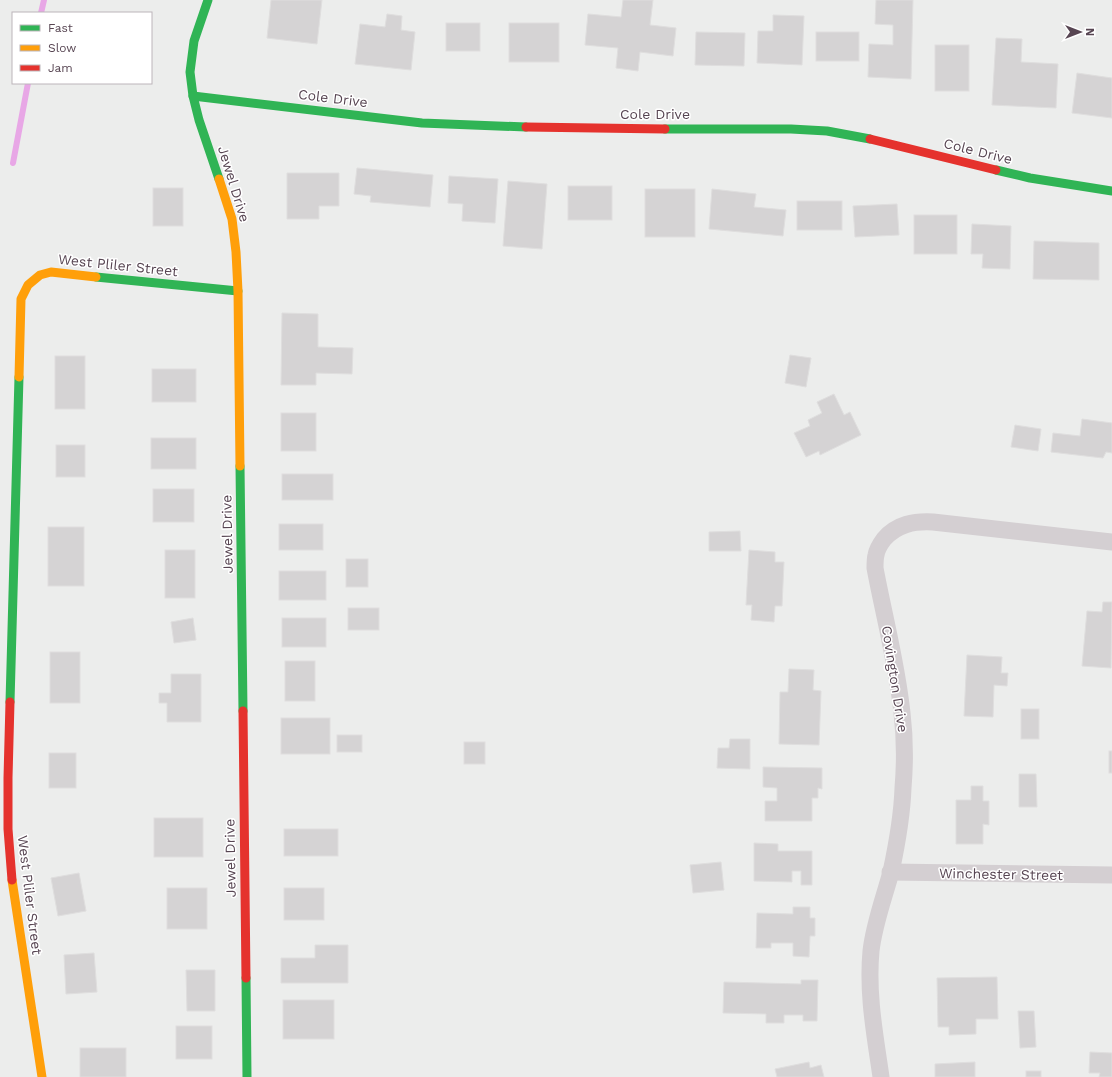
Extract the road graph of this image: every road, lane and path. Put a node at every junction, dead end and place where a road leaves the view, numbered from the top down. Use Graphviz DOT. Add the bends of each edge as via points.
graph roads {
  1 [pos="208,0"];
  2 [pos="193,96"];
  3 [pos="1112,191"];
  4 [pos="238,291"];
  5 [pos="1112,542"];
  6 [pos="890,872"];
  7 [pos="1112,875"];
  8 [pos="42,1077"];
  9 [pos="247,1077"];
  10 [pos="881,1077"];
  1 -- 2 [label="street, Jewel Drive" via="194,41 190,72"];
  2 -- 3 [label="street, Cole Drive" via="449,124 827,131 1024,177"];
  2 -- 4 [label="street, Jewel Drive" via="198,120 232,219"];
  4 -- 8 [label="street, West Pliler Street" via="51,272 37,276 29,283 21,299 8,829 11,875"];
  4 -- 9 [label="street, Jewel Drive"];
  5 -- 6 [label="street, Covington Drive" via="920,521 897,527 880,544 875,556 875,568 895,666 904,738 901,817"];
  6 -- 7 [label="street, Winchester Street"];
  6 -- 10 [label="street, Covington Drive" via="876,928 870,970 872,1013"];
}
